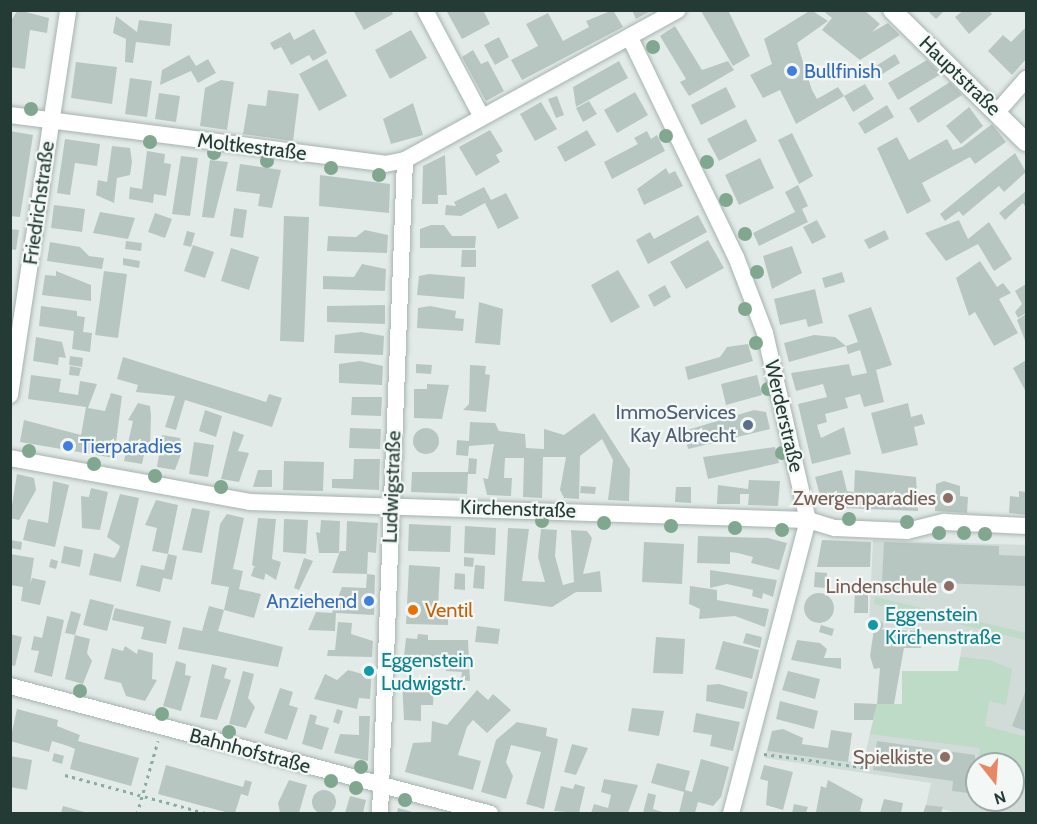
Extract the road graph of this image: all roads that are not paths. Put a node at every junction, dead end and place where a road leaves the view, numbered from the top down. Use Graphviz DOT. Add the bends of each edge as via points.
graph roads {
  1 [pos="68,10"];
  2 [pos="425,10"];
  3 [pos="678,10"];
  4 [pos="892,10"];
  5 [pos="630,38"];
  6 [pos="1026,79"];
  7 [pos="998,111"];
  8 [pos="10,115"];
  9 [pos="482,117"];
  10 [pos="50,121"];
  11 [pos="1026,142"];
  12 [pos="405,160"];
  13 [pos="10,395"];
  14 [pos="10,458"];
  15 [pos="392,504"];
  16 [pos="808,520"];
  17 [pos="1026,526"];
  18 [pos="10,686"];
  19 [pos="383,785"];
  20 [pos="380,813"];
  21 [pos="490,813"];
  22 [pos="731,813"];
  1 -- 10 [label="street, Friedrichstraße"];
  2 -- 9 [label="street"];
  3 -- 5 [label="street, Moltkestraße"];
  4 -- 7 [label="street, Hauptstraße"];
  5 -- 9 [label="street, Moltkestraße"];
  5 -- 16 [label="street, Werderstraße" via="736,257 765,333"];
  6 -- 7 [label="street"];
  7 -- 11 [label="street, Hauptstraße"];
  8 -- 10 [label="street, Moltkestraße"];
  9 -- 12 [label="street, Moltkestraße"];
  10 -- 12 [label="street, Moltkestraße" via="385,164"];
  10 -- 13 [label="street, Friedrichstraße"];
  12 -- 15 [label="street, Ludwigstraße"];
  14 -- 15 [label="street, Kirchenstraße" via="250,502"];
  15 -- 16 [label="street, Kirchenstraße"];
  15 -- 19 [label="street, Ludwigstraße"];
  16 -- 17 [label="street, Kirchenstraße" via="835,528 907,531 944,522"];
  16 -- 22 [label="street, Werderstraße"];
  18 -- 19 [label="street, Bahnhofstraße"];
  19 -- 20 [label="street, Ludwigstraße"];
  19 -- 21 [label="street, Bahnhofstraße"];
}
